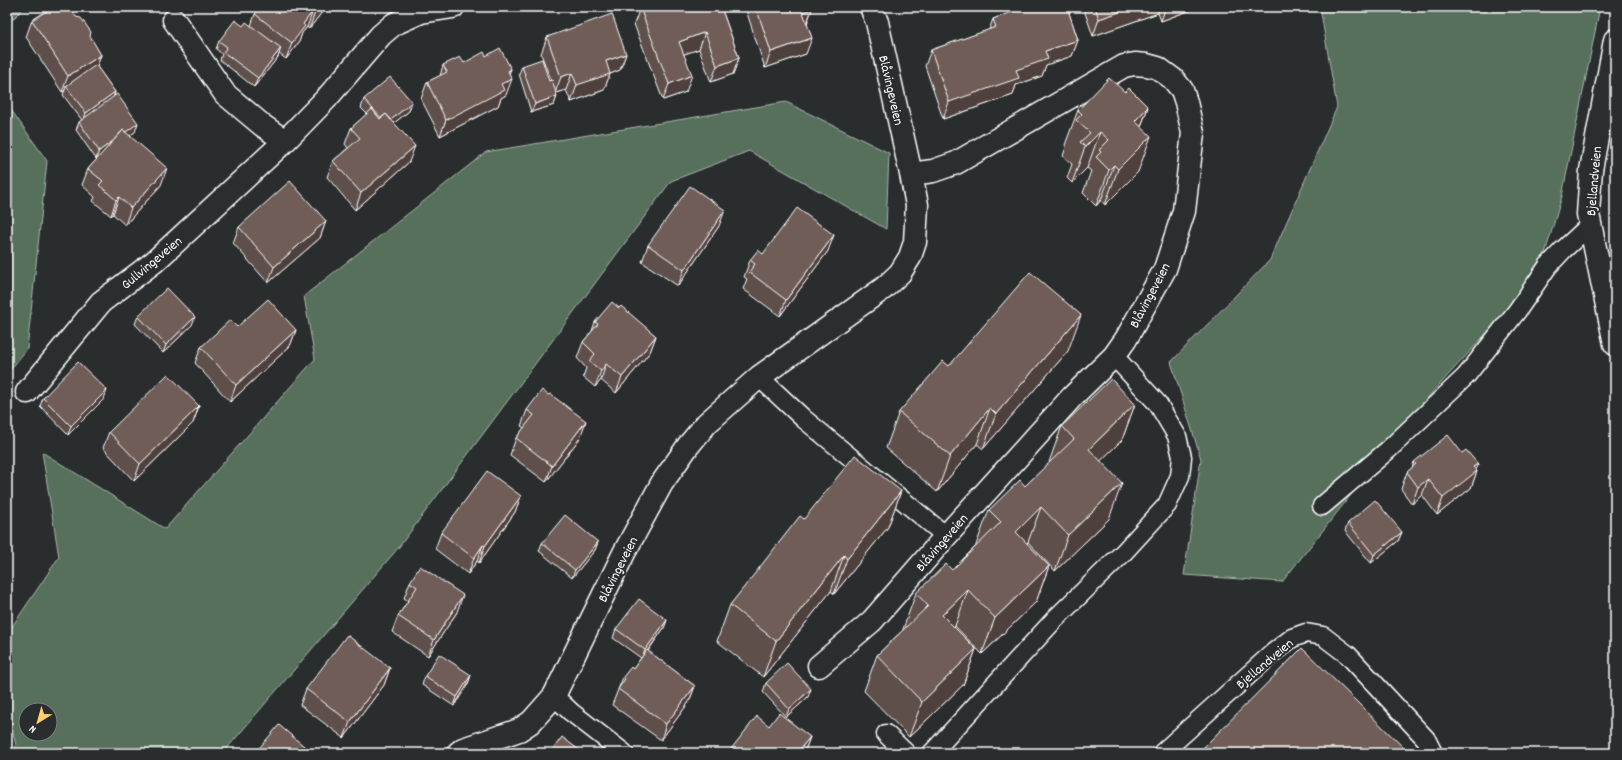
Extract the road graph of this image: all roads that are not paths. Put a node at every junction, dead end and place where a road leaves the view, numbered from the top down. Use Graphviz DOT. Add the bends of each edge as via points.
graph roads {
  1 [pos="453,7"];
  2 [pos="871,7"];
  3 [pos="174,20"];
  4 [pos="1615,40"];
  5 [pos="285,141"];
  6 [pos="911,174"];
  7 [pos="1590,226"];
  8 [pos="1615,344"];
  9 [pos="1114,356"];
  10 [pos="759,377"];
  11 [pos="27,392"];
  12 [pos="1322,506"];
  13 [pos="946,536"];
  14 [pos="819,666"];
  15 [pos="554,696"];
  16 [pos="886,734"];
  17 [pos="458,753"];
  18 [pos="624,753"];
  19 [pos="906,753"];
  20 [pos="932,753"];
  21 [pos="1162,753"];
  22 [pos="1433,753"];
  1 -- 5 [label="street, Gullvingeveien" via="421,12 394,24 381,35 326,99"];
  2 -- 6 [label="street, Blåvingeveien"];
  3 -- 5 [label="street" via="225,94"];
  4 -- 7 [label="street, Bjellandveien" via="1591,170 1588,214"];
  5 -- 11 [label="street, Gullvingeveien" via="154,262 101,302"];
  6 -- 9 [label="street, Blåvingeveien" via="933,171 956,163 1124,66 1147,64 1158,68 1173,79 1182,90 1192,133 1184,211 1165,269"];
  6 -- 10 [label="street, Blåvingeveien" via="917,205 915,242 910,257 900,273 884,288"];
  7 -- 8 [label="street, Bjellandveien"];
  7 -- 12 [label="lane" via="1548,266 1518,312 1466,376 1388,450"];
  9 -- 13 [label="street, Blåvingeveien" via="1072,397"];
  9 -- 20 [label="lane" via="1158,404 1177,436 1182,457 1180,476 1167,505 1123,553 1055,619"];
  10 -- 13 [label="lane" via="804,419"];
  10 -- 15 [label="street, Blåvingeveien" via="707,423 662,483 624,553"];
  13 -- 14 [label="street, Blåvingeveien" via="872,621"];
  15 -- 17 [label="street, Blåvingeveien" via="531,722 519,730"];
  15 -- 18 [label="lane"];
  16 -- 19 [label="lane"];
  21 -- 22 [label="lane, Bjellandveien" via="1274,652 1292,638 1306,632 1323,636 1348,654 1426,739"];
}
